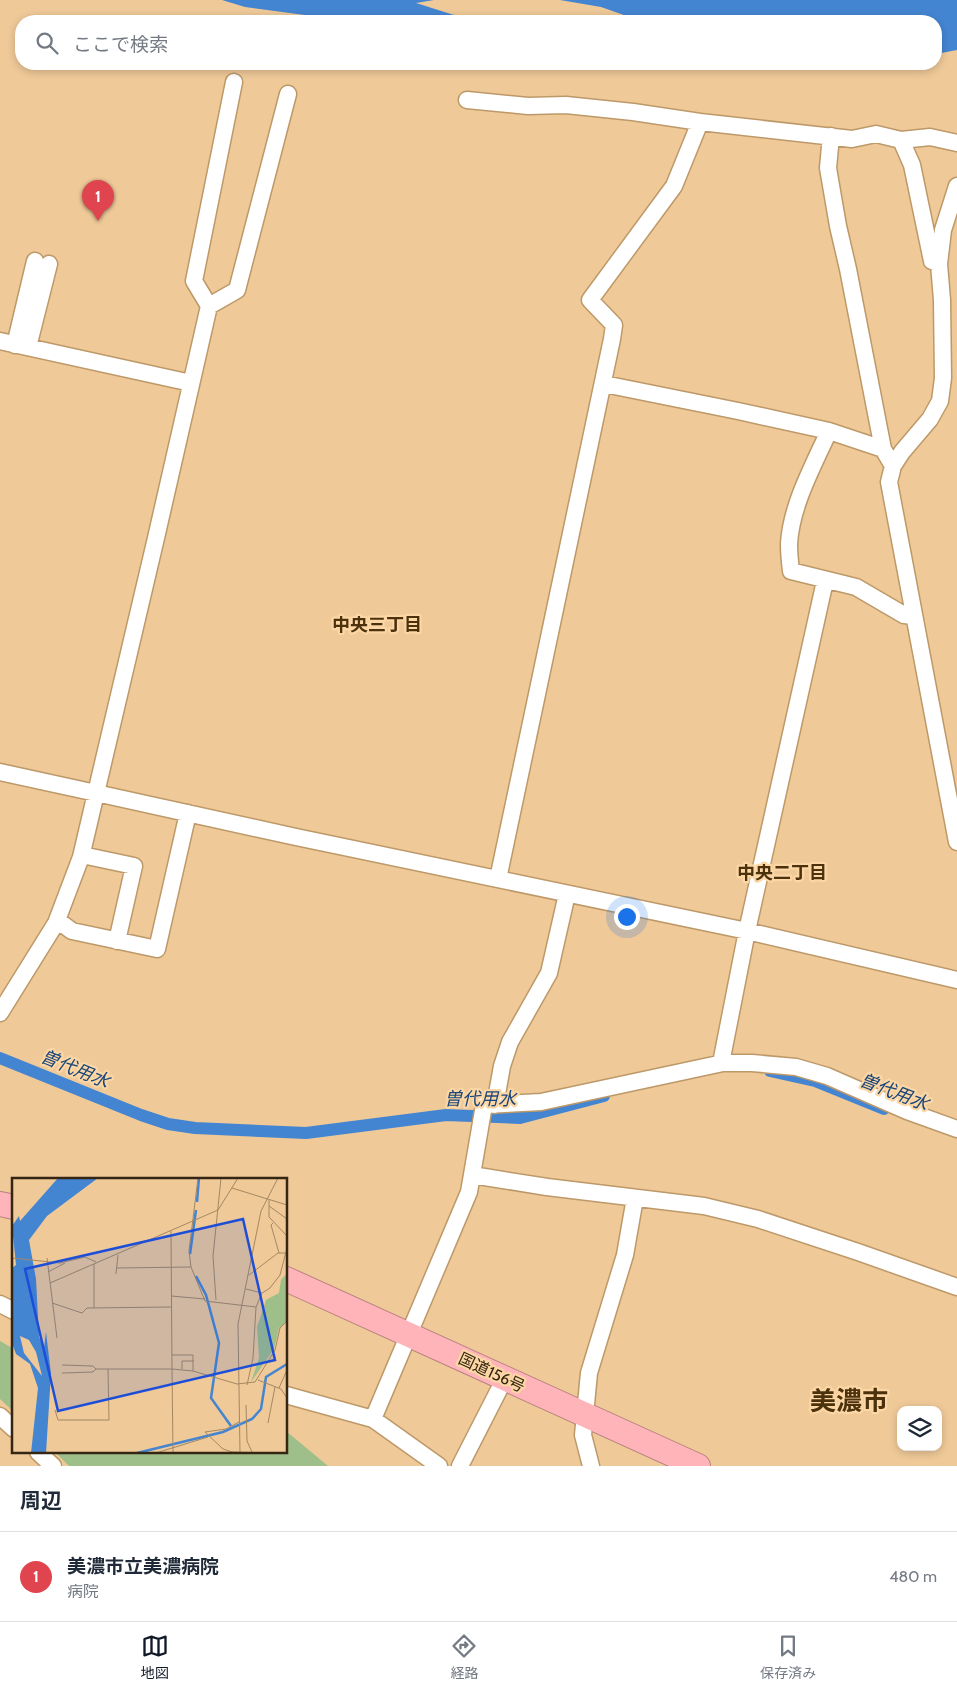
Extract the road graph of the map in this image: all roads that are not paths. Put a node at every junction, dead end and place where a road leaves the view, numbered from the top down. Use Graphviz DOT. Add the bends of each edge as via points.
graph roads {
  1 [pos="234,82"];
  2 [pos="288,94"];
  3 [pos="467,100"];
  4 [pos="700,122"];
  5 [pos="831,136"];
  6 [pos="901,140"];
  7 [pos="957,143"];
  8 [pos="957,186"];
  9 [pos="42,262"];
  10 [pos="939,264"];
  11 [pos="209,306"];
  12 [pos="14,344"];
  13 [pos="192,383"];
  14 [pos="604,384"];
  15 [pos="829,432"];
  16 [pos="883,449"];
  17 [pos="893,466"];
  18 [pos="825,581"];
  19 [pos="914,616"];
  20 [pos="0,772"];
  21 [pos="96,793"];
  22 [pos="188,813"];
  23 [pos="957,842"];
  24 [pos="82,855"];
  25 [pos="498,879"];
  26 [pos="567,894"];
  27 [pos="57,920"];
  28 [pos="746,931"];
  29 [pos="117,941"];
  30 [pos="957,980"];
  31 [pos="0,1013"];
  32 [pos="722,1063"];
  33 [pos="489,1105"];
  34 [pos="957,1129"];
  35 [pos="472,1175"];
  36 [pos="636,1198"];
  37 [pos="288,1281"];
  38 [pos="957,1287"];
  39 [pos="0,1304"];
  40 [pos="12,1310"];
  41 [pos="409,1334"];
  42 [pos="506,1378"];
  43 [pos="288,1395"];
  44 [pos="585,1415"];
  45 [pos="0,1416"];
  46 [pos="373,1419"];
  47 [pos="12,1427"];
  48 [pos="40,1454"];
  49 [pos="53,1466"];
  50 [pos="439,1466"];
  51 [pos="461,1466"];
  52 [pos="591,1466"];
  53 [pos="698,1466"];
  1 -- 11 [label="street" via="194,281"];
  2 -- 11 [label="street" via="237,290"];
  3 -- 4 [label="street" via="528,106 566,104"];
  4 -- 5 [label="street"];
  4 -- 14 [label="street" via="674,186 590,300 614,325"];
  5 -- 6 [label="street" via="852,139 876,134"];
  5 -- 16 [label="street" via="828,168"];
  6 -- 7 [label="street" via="930,138"];
  6 -- 10 [label="street" via="912,165 932,260"];
  8 -- 10 [label="street" via="943,230"];
  9 -- 12 [label="street"];
  10 -- 17 [label="street" via="944,378 940,401"];
  11 -- 13 [label="street"];
  12 -- 13 [label="street"];
  13 -- 21 [label="street"];
  14 -- 15 [label="street"];
  14 -- 25 [label="street"];
  15 -- 16 [label="street"];
  15 -- 18 [label="street" via="793,518 789,544 790,572"];
  16 -- 17 [label="street"];
  17 -- 19 [label="street" via="889,482"];
  18 -- 19 [label="street" via="856,587 904,615"];
  18 -- 28 [label="street"];
  19 -- 23 [label="street"];
  20 -- 21 [label="street"];
  21 -- 22 [label="street"];
  21 -- 24 [label="street"];
  22 -- 25 [label="street"];
  22 -- 29 [label="street" via="157,949"];
  24 -- 27 [label="street"];
  24 -- 29 [label="street" via="134,866"];
  25 -- 26 [label="street"];
  26 -- 28 [label="street"];
  26 -- 33 [label="street" via="550,973 510,1042"];
  27 -- 29 [label="street" via="72,931"];
  27 -- 31 [label="street"];
  28 -- 30 [label="street"];
  28 -- 32 [label="street"];
  32 -- 33 [label="street" via="541,1102"];
  32 -- 34 [label="street" via="752,1062 796,1067 827,1076"];
  33 -- 35 [label="street" via="480,1124"];
  35 -- 36 [label="street"];
  35 -- 41 [label="street" via="469,1192"];
  36 -- 38 [label="street" via="704,1206 758,1219"];
  36 -- 44 [label="street" via="625,1255 589,1373"];
  37 -- 41 [label="highway, 国道156号"];
  39 -- 40 [label="street"];
  41 -- 42 [label="highway, 国道156号"];
  41 -- 46 [label="street"];
  42 -- 44 [label="highway, 国道156号"];
  42 -- 51 [label="street"];
  43 -- 46 [label="street"];
  44 -- 52 [label="street" via="583,1435"];
  44 -- 53 [label="highway, 国道156号"];
  45 -- 47 [label="street"];
  46 -- 50 [label="street"];
  48 -- 49 [label="street"];
}
